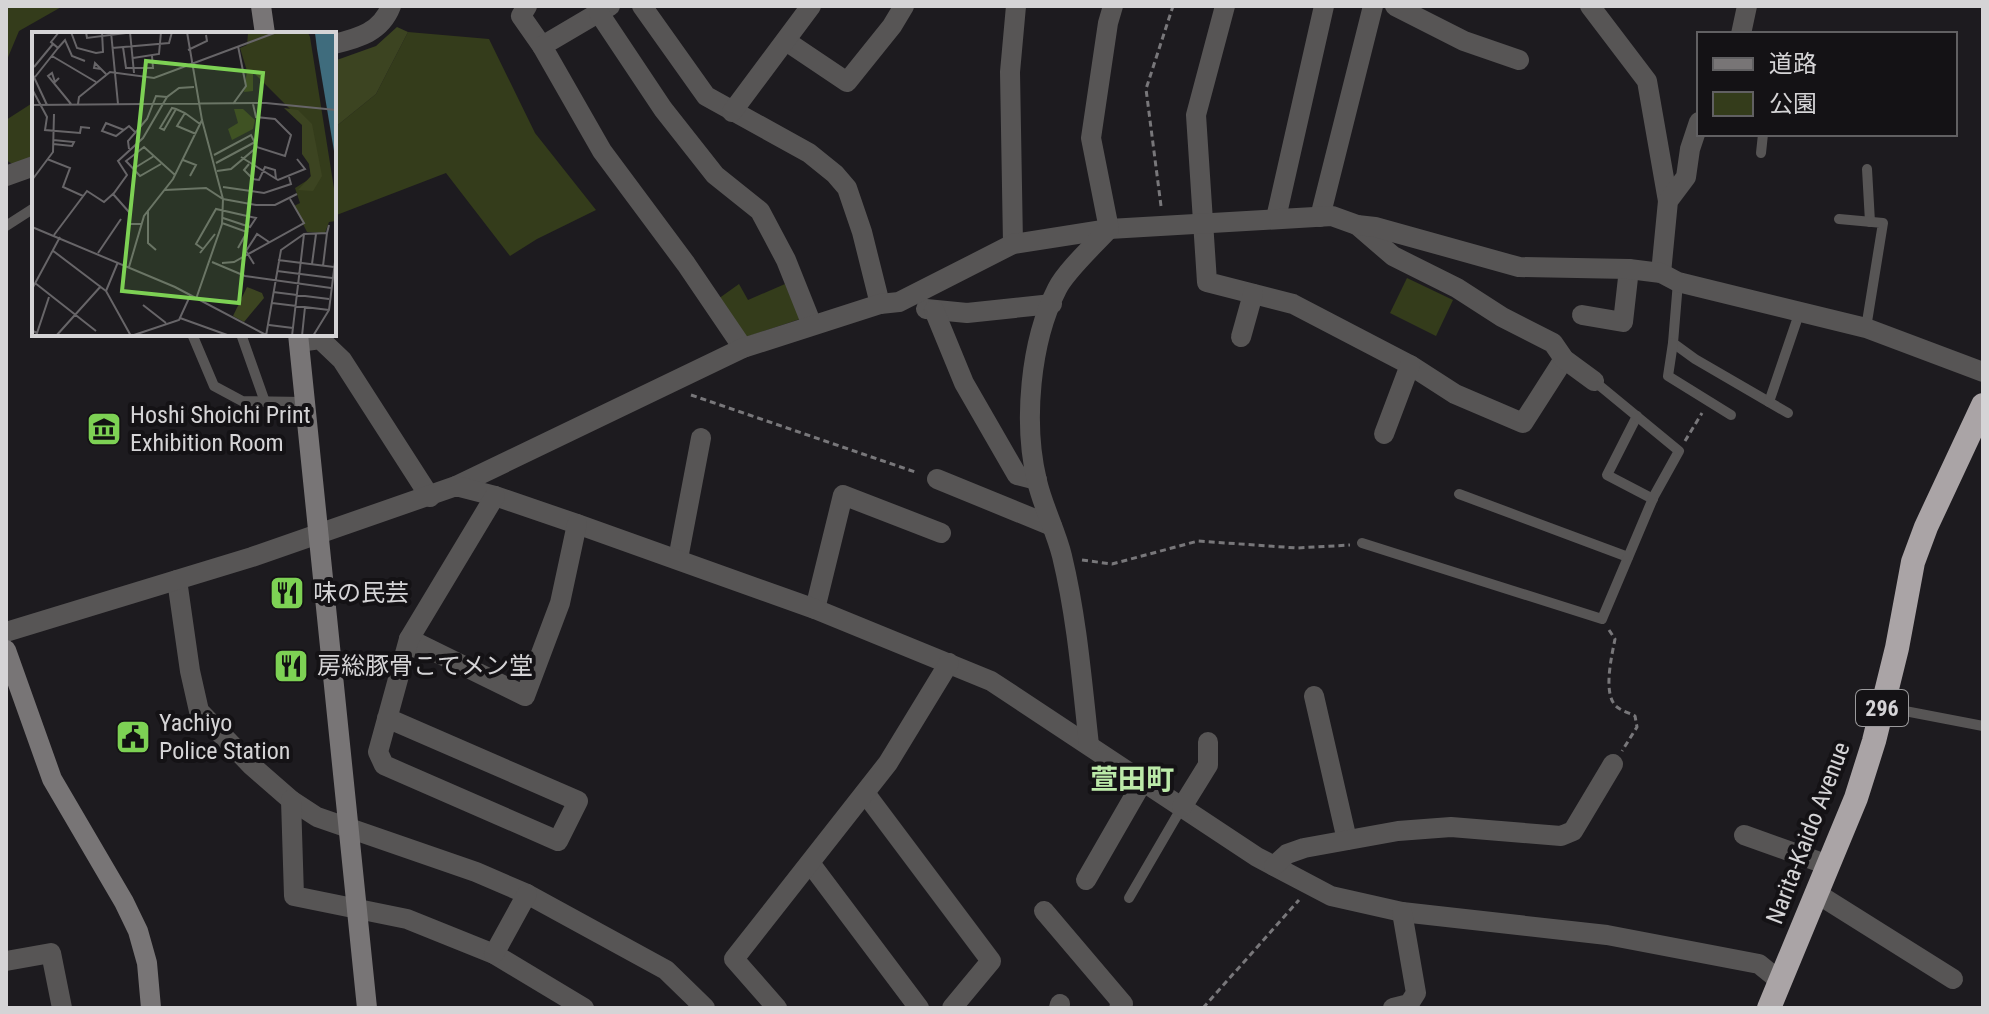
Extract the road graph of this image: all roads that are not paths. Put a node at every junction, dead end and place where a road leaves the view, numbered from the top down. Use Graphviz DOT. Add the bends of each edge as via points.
graph roads {
  1 [pos="261,6"];
  2 [pos="391,6"];
  3 [pos="527,6"];
  4 [pos="642,6"];
  5 [pos="811,6"];
  6 [pos="904,6"];
  7 [pos="1016,6"];
  8 [pos="1113,6"];
  9 [pos="1225,6"];
  10 [pos="1324,6"];
  11 [pos="1373,6"];
  12 [pos="1395,6"];
  13 [pos="1615,6"];
  14 [pos="1747,6"];
  15 [pos="604,9"];
  16 [pos="1595,14"];
  17 [pos="265,32"];
  18 [pos="1743,32"];
  19 [pos="786,41"];
  20 [pos="336,44"];
  21 [pos="542,46"];
  22 [pos="1519,60"];
  23 [pos="732,112"];
  24 [pos="1697,128"];
  25 [pos="1763,136"];
  26 [pos="1761,153"];
  27 [pos="32,167"];
  28 [pos="1867,169"];
  29 [pos="6,176"];
  30 [pos="1668,201"];
  31 [pos="32,209"];
  32 [pos="1320,217"];
  33 [pos="1276,218"];
  34 [pos="1839,219"];
  35 [pos="1205,222"];
  36 [pos="1870,222"];
  37 [pos="1357,225"];
  38 [pos="6,226"];
  39 [pos="1109,229"];
  40 [pos="1013,244"];
  41 [pos="1629,269"];
  42 [pos="1669,278"];
  43 [pos="1253,294"];
  44 [pos="890,303"];
  45 [pos="1052,304"];
  46 [pos="934,310"];
  47 [pos="1800,311"];
  48 [pos="1582,315"];
  49 [pos="812,325"];
  50 [pos="1866,328"];
  51 [pos="193,336"];
  52 [pos="242,336"];
  53 [pos="1241,337"];
  54 [pos="298,338"];
  55 [pos="1673,343"];
  56 [pos="743,348"];
  57 [pos="1564,359"];
  58 [pos="1410,365"];
  59 [pos="1983,372"];
  60 [pos="1594,381"];
  61 [pos="265,402"];
  62 [pos="305,402"];
  63 [pos="1769,402"];
  64 [pos="1788,413"];
  65 [pos="1731,415"];
  66 [pos="1637,416"];
  67 [pos="1980,420"];
  68 [pos="1384,434"];
  69 [pos="701,438"];
  70 [pos="937,479"];
  71 [pos="1037,480"];
  72 [pos="456,486"];
  73 [pos="1459,494"];
  74 [pos="495,496"];
  75 [pos="430,497"];
  76 [pos="1653,499"];
  77 [pos="577,524"];
  78 [pos="1052,526"];
  79 [pos="319,533"];
  80 [pos="941,533"];
  81 [pos="1362,543"];
  82 [pos="1628,557"];
  83 [pos="678,559"];
  84 [pos="177,580"];
  85 [pos="815,609"];
  86 [pos="6,632"];
  87 [pos="409,639"];
  88 [pos="6,650"];
  89 [pos="949,663"];
  90 [pos="1314,696"];
  91 [pos="1882,706"];
  92 [pos="387,718"];
  93 [pos="1983,726"];
  94 [pos="1208,742"];
  95 [pos="1089,745"];
  96 [pos="1613,764"];
  97 [pos="1143,781"];
  98 [pos="865,793"];
  99 [pos="291,800"];
  100 [pos="1182,807"];
  101 [pos="1744,835"];
  102 [pos="1347,840"];
  103 [pos="810,863"];
  104 [pos="1828,865"];
  105 [pos="1274,866"];
  106 [pos="1086,880"];
  107 [pos="1816,893"];
  108 [pos="527,894"];
  109 [pos="1129,898"];
  110 [pos="1044,911"];
  111 [pos="1402,912"];
  112 [pos="494,954"];
  113 [pos="6,961"];
  114 [pos="1953,979"];
  115 [pos="1780,981"];
  116 [pos="1123,1007"];
  117 [pos="62,1008"];
  118 [pos="151,1008"];
  119 [pos="367,1008"];
  120 [pos="584,1008"];
  121 [pos="705,1008"];
  122 [pos="777,1008"];
  123 [pos="919,1008"];
  124 [pos="952,1008"];
  125 [pos="1393,1008"];
  126 [pos="1769,1008"];
  1 -- 17 [label="street"];
  2 -- 20 [label="street" via="372,31"];
  3 -- 21 [label="street" via="521,16"];
  4 -- 23 [label="street" via="706,96"];
  5 -- 19 [label="street"];
  6 -- 19 [label="street" via="847,82"];
  7 -- 40 [label="street" via="1010,72"];
  8 -- 39 [label="street" via="1091,138"];
  9 -- 35 [label="street" via="1196,115"];
  10 -- 33 [label="street"];
  11 -- 32 [label="street"];
  12 -- 22 [label="street" via="1464,41"];
  13 -- 16 [label="street"];
  14 -- 18 [label="street"];
  15 -- 21 [label="street"];
  15 -- 49 [label="street" via="663,109 715,175 760,211"];
  16 -- 30 [label="street" via="1647,81"];
  19 -- 23 [label="street"];
  21 -- 56 [label="street" via="602,151"];
  23 -- 44 [label="street" via="809,153 847,188"];
  24 -- 30 [label="street" via="1686,177"];
  25 -- 26 [label="lane"];
  27 -- 29 [label="street"];
  28 -- 36 [label="lane"];
  30 -- 42 [label="street"];
  31 -- 38 [label="lane"];
  32 -- 33 [label="street"];
  32 -- 37 [label="street"];
  33 -- 35 [label="street"];
  34 -- 36 [label="lane"];
  35 -- 39 [label="street"];
  35 -- 43 [label="street" via="1207,282"];
  36 -- 50 [label="lane" via="1883,223"];
  37 -- 41 [label="street" via="1519,267"];
  37 -- 57 [label="street" via="1393,256 1553,343"];
  39 -- 40 [label="street"];
  39 -- 45 [label="street" via="1057,287"];
  40 -- 44 [label="street"];
  41 -- 42 [label="street"];
  41 -- 48 [label="street" via="1623,322"];
  42 -- 47 [label="street"];
  42 -- 55 [label="lane"];
  43 -- 53 [label="street"];
  43 -- 58 [label="street" via="1293,304"];
  44 -- 46 [label="street"];
  44 -- 49 [label="street"];
  45 -- 46 [label="street" via="967,313"];
  45 -- 71 [label="street" via="1030,385"];
  46 -- 71 [label="street" via="964,383 1017,475"];
  47 -- 50 [label="street"];
  47 -- 63 [label="lane"];
  49 -- 56 [label="street"];
  50 -- 59 [label="street"];
  51 -- 61 [label="lane" via="214,386 242,401"];
  52 -- 61 [label="lane"];
  54 -- 62 [label="street"];
  54 -- 75 [label="street" via="320,339 342,360"];
  55 -- 63 [label="lane"];
  55 -- 65 [label="lane" via="1668,376"];
  56 -- 72 [label="street"];
  57 -- 58 [label="street" via="1523,423 1455,394"];
  57 -- 60 [label="street"];
  58 -- 68 [label="street"];
  60 -- 66 [label="lane"];
  61 -- 62 [label="lane"];
  62 -- 79 [label="street"];
  63 -- 64 [label="lane"];
  66 -- 76 [label="lane" via="1679,451"];
  66 -- 76 [label="lane" via="1607,475"];
  67 -- 91 [label="highway, Narita-Kaido Avenue / 296" via="1913,562"];
  69 -- 83 [label="street"];
  70 -- 78 [label="street"];
  71 -- 78 [label="street"];
  72 -- 74 [label="street"];
  72 -- 75 [label="street"];
  73 -- 82 [label="lane"];
  74 -- 77 [label="street"];
  74 -- 87 [label="street"];
  75 -- 79 [label="street"];
  76 -- 82 [label="lane"];
  77 -- 83 [label="street"];
  77 -- 87 [label="street" via="560,603 525,696"];
  78 -- 95 [label="street" via="1062,556"];
  79 -- 84 [label="street"];
  79 -- 119 [label="street"];
  80 -- 85 [label="street" via="843,495"];
  81 -- 82 [label="lane" via="1602,619"];
  83 -- 85 [label="street"];
  84 -- 86 [label="street"];
  84 -- 99 [label="street" via="199,711"];
  85 -- 89 [label="street"];
  87 -- 92 [label="street"];
  88 -- 118 [label="street" via="52,779 138,931"];
  89 -- 95 [label="street" via="991,681"];
  89 -- 98 [label="street"];
  90 -- 102 [label="street"];
  91 -- 93 [label="lane"];
  91 -- 104 [label="highway, Narita-Kaido Avenue / 296" via="1856,798"];
  92 -- 92 [label="street" via="378,752 384,765 558,841 578,801"];
  94 -- 100 [label="street" via="1208,765"];
  95 -- 97 [label="street"];
  96 -- 102 [label="street" via="1573,831 1561,836 1451,827"];
  97 -- 100 [label="street"];
  97 -- 106 [label="street"];
  98 -- 103 [label="street"];
  98 -- 124 [label="street" via="991,961"];
  99 -- 108 [label="street" via="317,817"];
  99 -- 112 [label="street" via="294,896 407,919"];
  100 -- 105 [label="street"];
  100 -- 109 [label="lane"];
  101 -- 104 [label="street"];
  102 -- 105 [label="street" via="1287,854"];
  103 -- 122 [label="street" via="734,959"];
  103 -- 123 [label="street"];
  104 -- 107 [label="highway, Narita-Kaido Avenue / 296"];
  105 -- 111 [label="street" via="1331,896"];
  107 -- 114 [label="street"];
  107 -- 115 [label="highway, Narita-Kaido Avenue / 296"];
  108 -- 112 [label="street"];
  108 -- 121 [label="street" via="666,970"];
  110 -- 116 [label="street"];
  111 -- 115 [label="street" via="1607,935 1759,964"];
  111 -- 125 [label="street" via="1416,993 1409,1004"];
  112 -- 120 [label="street"];
  113 -- 117 [label="street" via="51,953"];
  115 -- 126 [label="highway, Narita-Kaido Avenue / 296"];
}
